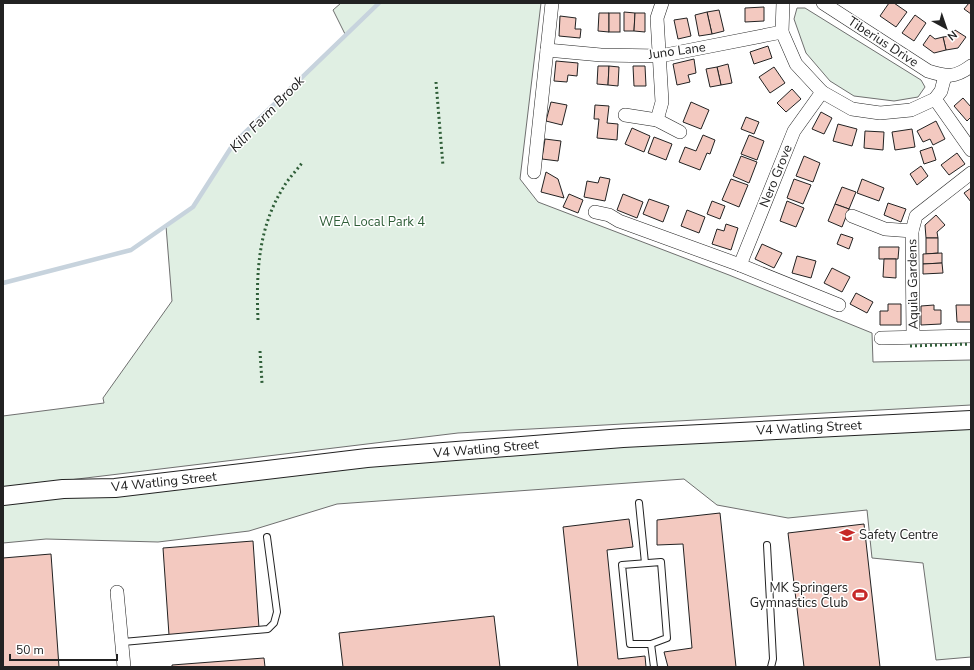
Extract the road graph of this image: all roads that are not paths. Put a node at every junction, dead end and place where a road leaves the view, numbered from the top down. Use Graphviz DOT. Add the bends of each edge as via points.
graph roads {
  1 [pos="552,3"];
  2 [pos="662,3"];
  3 [pos="782,3"];
  4 [pos="823,3"];
  5 [pos="782,32"];
  6 [pos="547,50"];
  7 [pos="660,56"];
  8 [pos="971,66"];
  9 [pos="945,76"];
  10 [pos="822,92"];
  11 [pos="935,99"];
  12 [pos="625,115"];
  13 [pos="658,120"];
  14 [pos="680,132"];
  15 [pos="971,150"];
  16 [pos="534,172"];
  17 [pos="971,173"];
  18 [pos="595,212"];
  19 [pos="852,216"];
  20 [pos="912,231"];
  21 [pos="740,265"];
  22 [pos="839,305"];
  23 [pos="913,336"];
  24 [pos="971,336"];
  25 [pos="881,338"];
  26 [pos="971,420"];
  27 [pos="3,496"];
  28 [pos="639,503"];
  29 [pos="267,537"];
  30 [pos="767,544"];
  31 [pos="645,563"];
  32 [pos="117,592"];
  33 [pos="123,642"];
  34 [pos="651,644"];
  35 [pos="124,667"];
  36 [pos="654,667"];
  37 [pos="771,667"];
  1 -- 6 [label="street"];
  2 -- 7 [label="street" via="657,18"];
  3 -- 5 [label="street"];
  4 -- 9 [label="street, Tiberius Drive" via="928,71"];
  5 -- 7 [label="street, Juno Lane"];
  5 -- 10 [label="street" via="796,64"];
  6 -- 7 [label="street, Juno Lane" via="601,55"];
  6 -- 16 [label="street"];
  7 -- 13 [label="street" via="662,102"];
  8 -- 9 [label="street" via="961,74"];
  9 -- 11 [label="street" via="941,91"];
  10 -- 11 [label="street" via="852,109 880,113 911,110"];
  10 -- 21 [label="street, Nero Grove" via="794,131"];
  11 -- 15 [label="street"];
  12 -- 13 [label="street"];
  13 -- 14 [label="street"];
  17 -- 20 [label="street, Aquila Gardens" via="916,216"];
  18 -- 21 [label="street"];
  19 -- 20 [label="street, Aquila Gardens" via="885,228"];
  20 -- 23 [label="street, Aquila Gardens"];
  21 -- 22 [label="street"];
  23 -- 24 [label="street, Aquila Gardens"];
  23 -- 25 [label="street, Aquila Gardens"];
  26 -- 27 [label="street, V4 Watling Street" via="576,442 367,458 115,488 63,488"];
  28 -- 31 [label="lane"];
  29 -- 33 [label="lane" via="277,612 274,623 268,629"];
  30 -- 37 [label="lane" via="773,659"];
  31 -- 34 [label="lane" via="661,562 667,638"];
  31 -- 34 [label="lane" via="622,565 630,644"];
  32 -- 33 [label="street"];
  33 -- 35 [label="street"];
  34 -- 36 [label="lane"];
}
